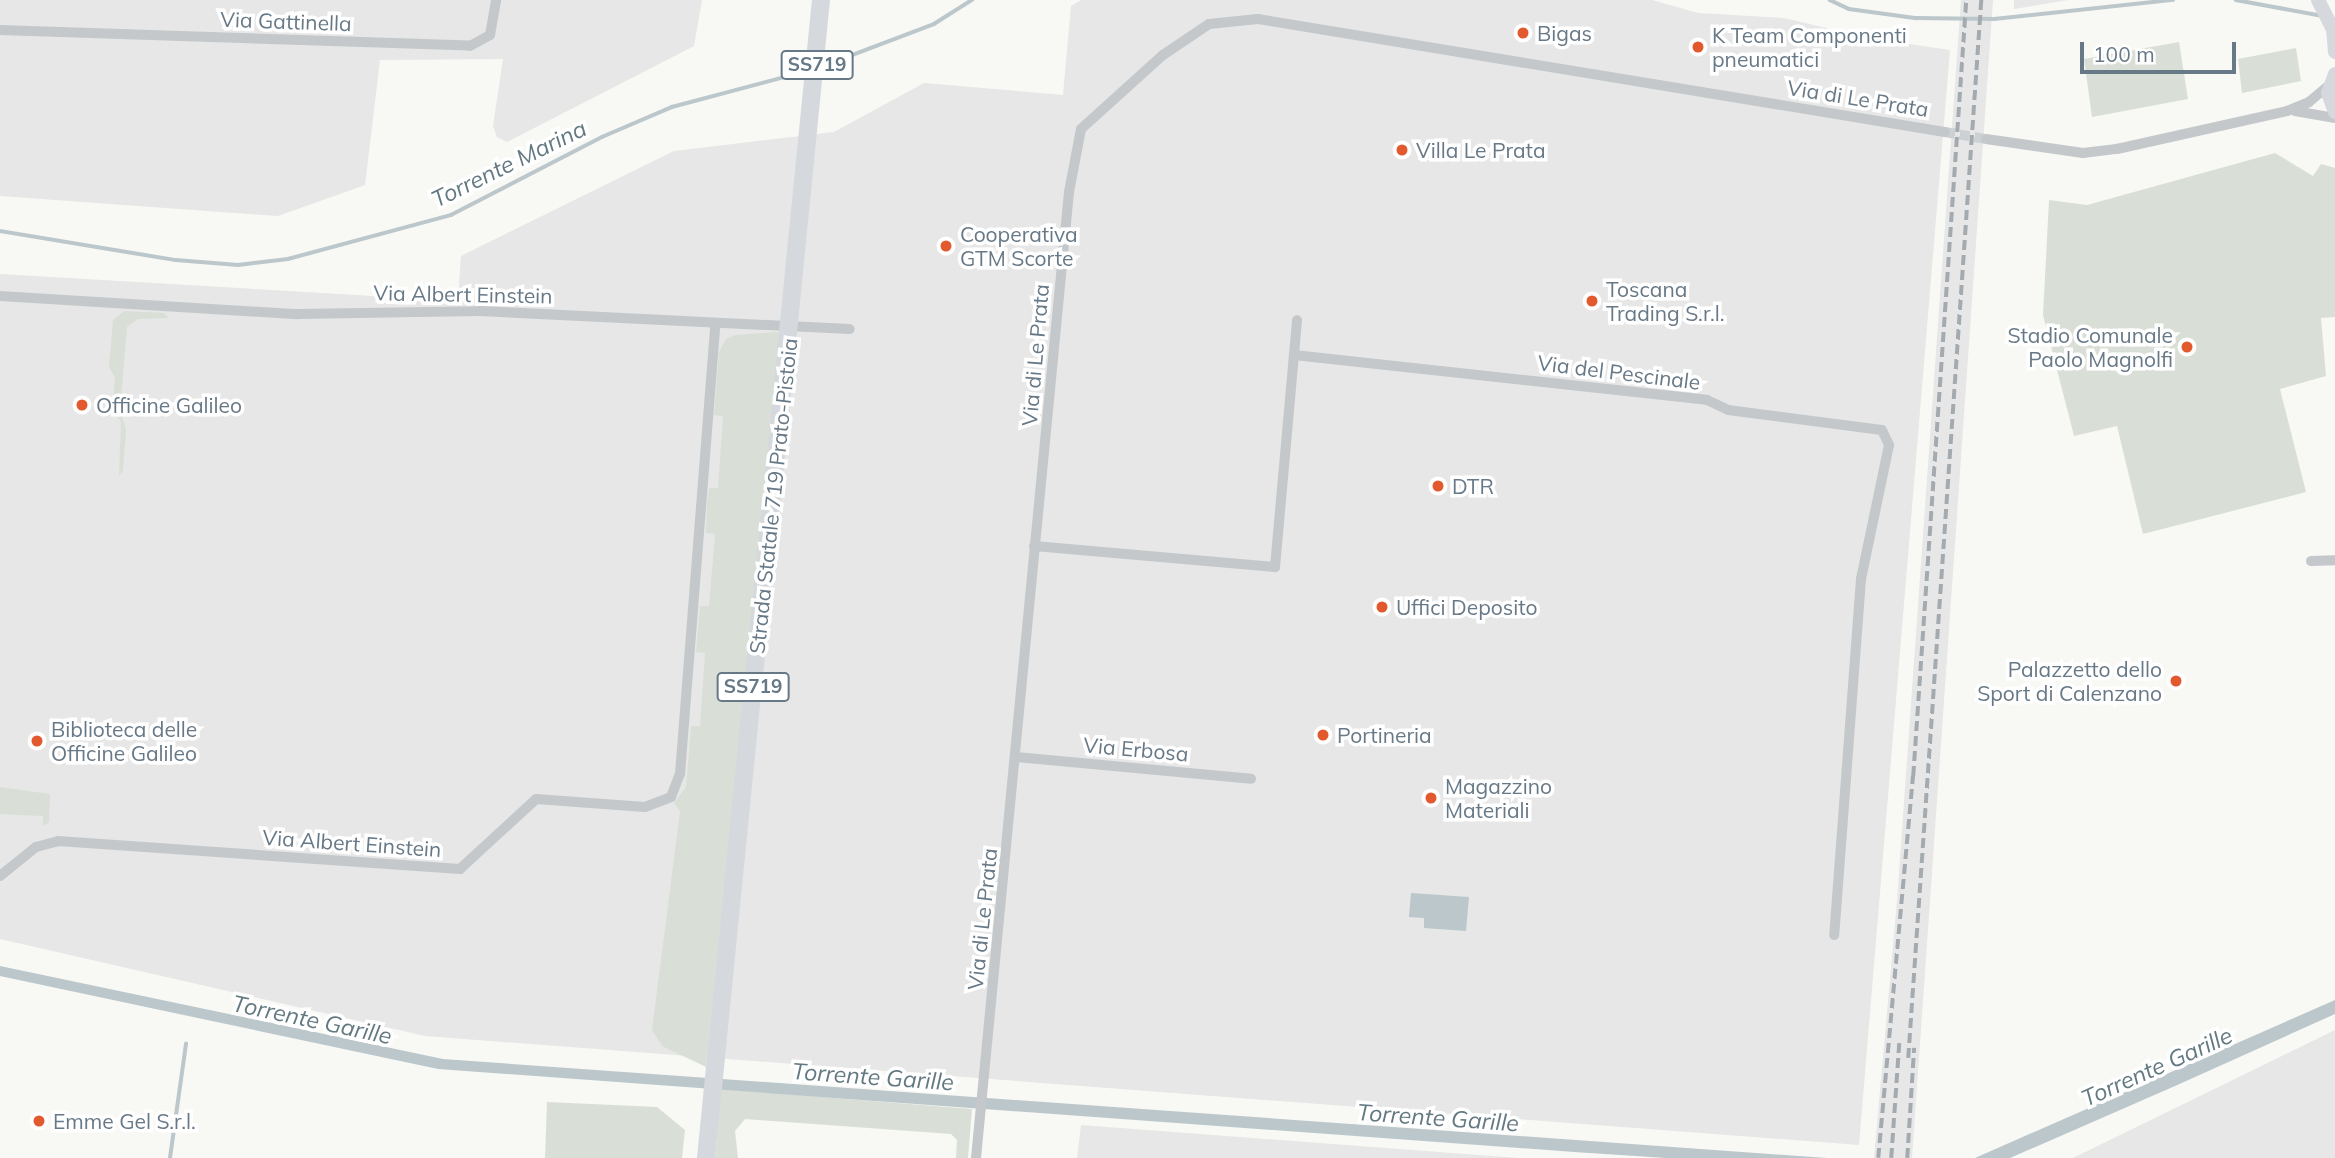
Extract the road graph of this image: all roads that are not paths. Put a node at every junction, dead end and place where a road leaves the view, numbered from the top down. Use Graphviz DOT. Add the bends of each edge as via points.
graph roads {
  1 [pos="496,0"];
  2 [pos="2318,0"];
  3 [pos="821,2"];
  4 [pos="0,30"];
  5 [pos="2334,31"];
  6 [pos="2335,52"];
  7 [pos="2332,79"];
  8 [pos="2287,111"];
  9 [pos="2335,112"];
  10 [pos="2335,118"];
  11 [pos="1945,132"];
  12 [pos="1986,139"];
  13 [pos="0,296"];
  14 [pos="1297,320"];
  15 [pos="715,326"];
  16 [pos="850,329"];
  17 [pos="1294,355"];
  18 [pos="1034,546"];
  19 [pos="2335,560"];
  20 [pos="2311,561"];
  21 [pos="1016,758"];
  22 [pos="1251,779"];
  23 [pos="0,876"];
  24 [pos="1835,935"];
  25 [pos="706,1152"];
  26 [pos="976,1158"];
  1 -- 4 [label="street, Via Gattinella" via="490,35 470,46"];
  2 -- 5 [label="main road"];
  3 -- 25 [label="highway, Strada Statale 719 Prato-Pistoia / SS719"];
  5 -- 6 [label="main road"];
  7 -- 8 [label="street" via="2309,102"];
  7 -- 9 [label="main road"];
  8 -- 10 [label="street"];
  8 -- 12 [label="street" via="2083,153"];
  11 -- 18 [label="street, Via di Le Prata" via="1258,19 1209,24 1163,55 1081,129 1071,178"];
  13 -- 15 [label="street, Via Albert Einstein" via="297,314 480,311"];
  14 -- 17 [label="street"];
  15 -- 16 [label="street, Via Albert Einstein"];
  15 -- 23 [label="street, Via Albert Einstein" via="680,774 671,797 645,807 536,799 460,869 58,841 36,847"];
  17 -- 18 [label="street" via="1275,567"];
  17 -- 24 [label="street, Via del Pescinale" via="1707,400 1728,410 1882,430 1889,444 1861,579"];
  18 -- 21 [label="street, Via di Le Prata"];
  19 -- 20 [label="street"];
  21 -- 22 [label="street, Via Erbosa"];
  21 -- 26 [label="street, Via di Le Prata"];
}
